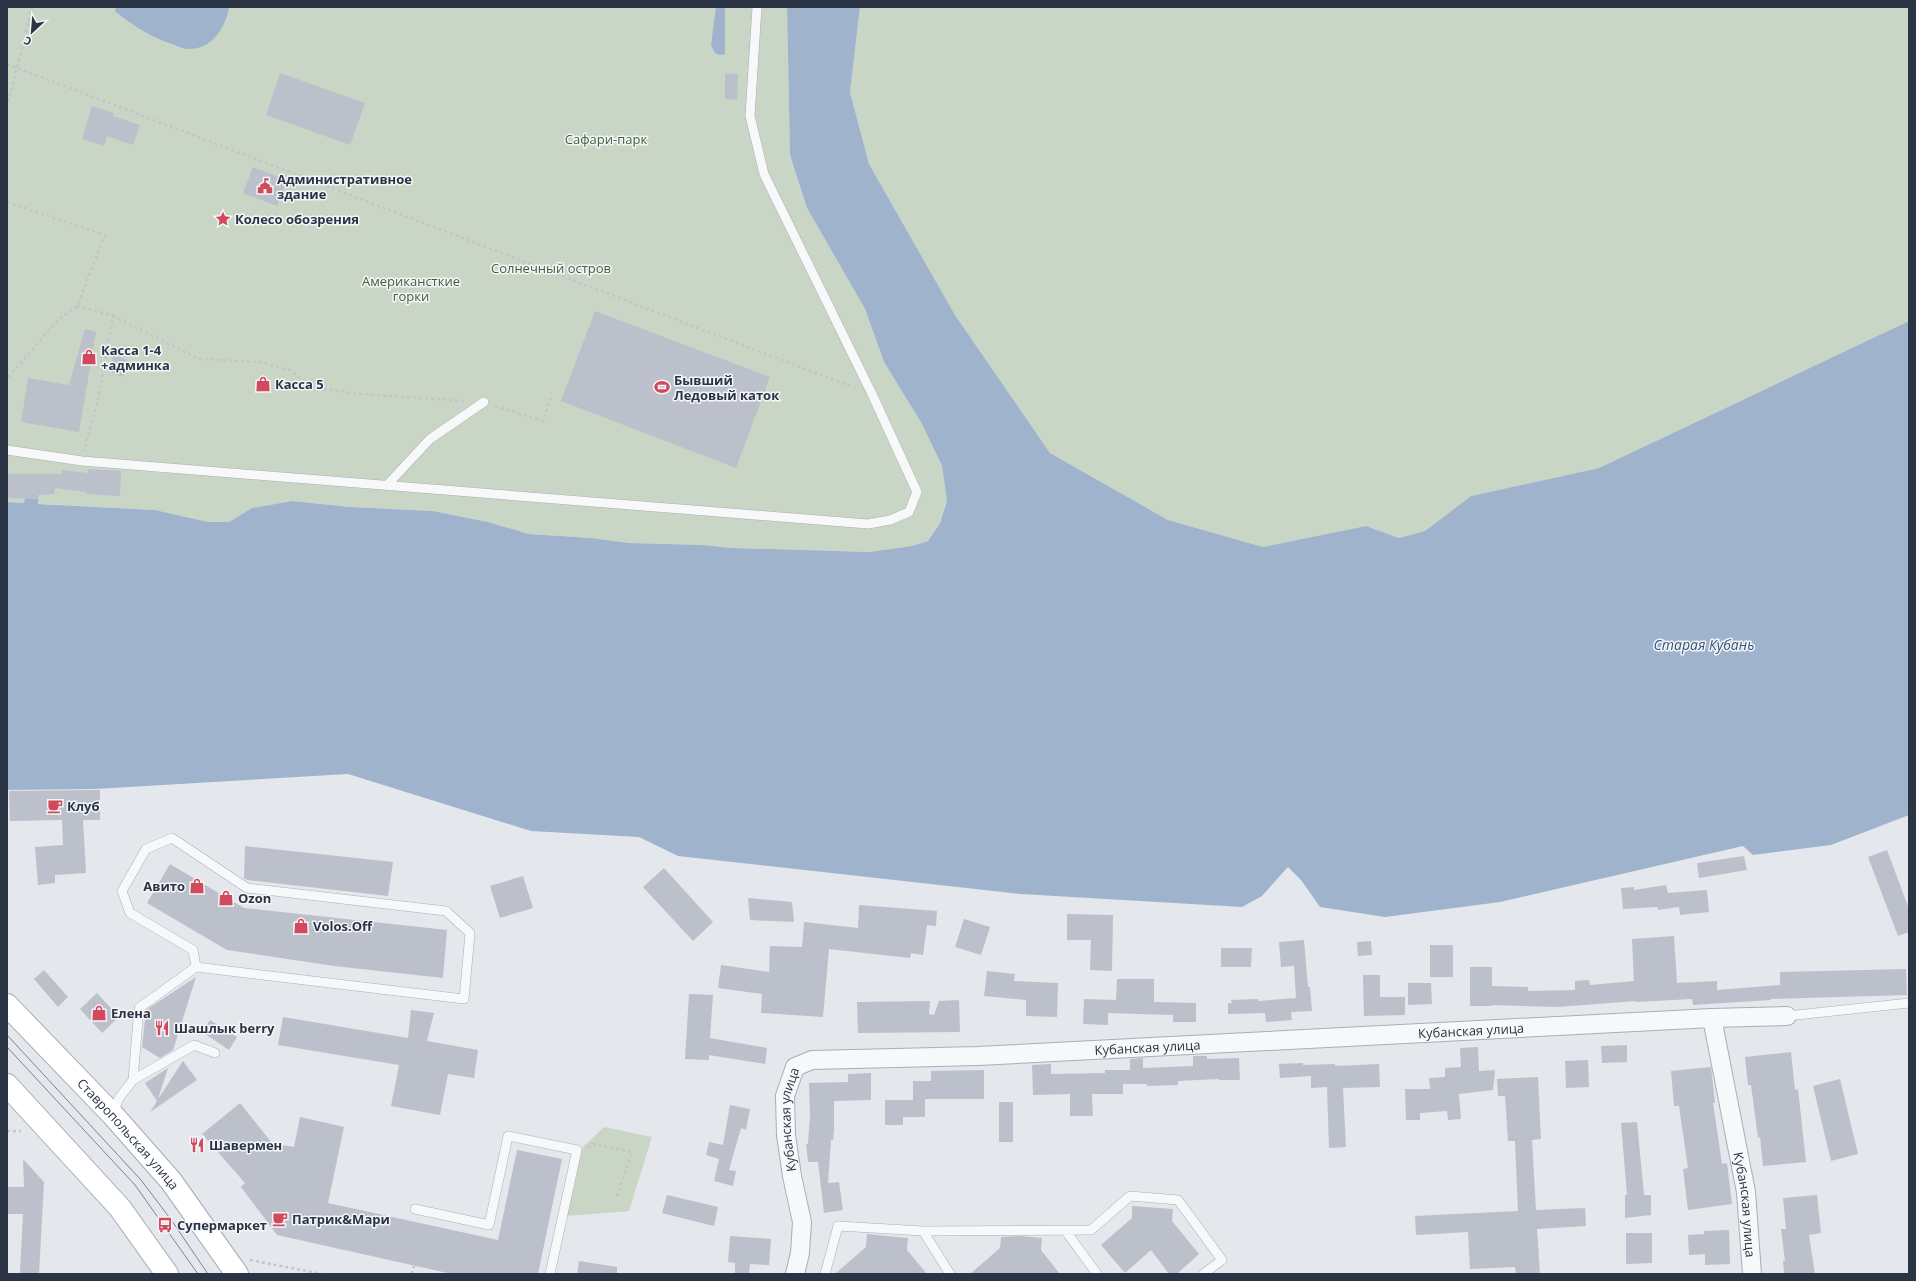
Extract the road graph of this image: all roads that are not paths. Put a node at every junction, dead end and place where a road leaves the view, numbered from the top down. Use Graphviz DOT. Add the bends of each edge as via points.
graph roads {
  1 [pos="757,7"];
  2 [pos="484,402"];
  3 [pos="7,450"];
  4 [pos="388,484"];
  5 [pos="196,967"];
  6 [pos="1909,1003"];
  7 [pos="7,1005"];
  8 [pos="1788,1016"];
  9 [pos="1712,1018"];
  10 [pos="215,1053"];
  11 [pos="133,1080"];
  12 [pos="7,1085"];
  13 [pos="112,1114"];
  14 [pos="415,1208"];
  15 [pos="1065,1230"];
  16 [pos="923,1231"];
  17 [pos="242,1267"];
  18 [pos="167,1274"];
  19 [pos="550,1274"];
  20 [pos="795,1274"];
  21 [pos="825,1274"];
  22 [pos="950,1274"];
  23 [pos="1097,1274"];
  24 [pos="1203,1274"];
  25 [pos="1752,1274"];
  1 -- 4 [label="lane" via="750,116 764,174 917,492 909,512 890,520 868,524"];
  2 -- 4 [label="lane" via="430,438"];
  3 -- 4 [label="lane" via="82,461"];
  5 -- 5 [label="lane" via="464,999 470,933 446,912 247,888 172,838 146,849 122,892 130,913 193,950"];
  5 -- 11 [label="lane" via="139,1008"];
  6 -- 8 [label="lane"];
  7 -- 13 [label="main road, Ставропольская улица"];
  8 -- 9 [label="street, Кубанская улица"];
  9 -- 20 [label="street, Кубанская улица" via="978,1056 812,1060 795,1066 785,1096 788,1148 802,1222 800,1253"];
  9 -- 25 [label="street, Кубанская улица" via="1746,1192"];
  10 -- 11 [label="lane" via="194,1045"];
  11 -- 13 [label="lane" via="119,1098"];
  12 -- 18 [label="main road" via="120,1208"];
  13 -- 17 [label="main road, Ставропольская улица"];
  14 -- 19 [label="lane" via="489,1225 508,1136 578,1150"];
  15 -- 16 [label="lane"];
  15 -- 23 [label="lane"];
  15 -- 24 [label="lane" via="1091,1230 1130,1196 1178,1200 1222,1260"];
  16 -- 21 [label="lane" via="838,1226"];
  16 -- 22 [label="lane"];
}
